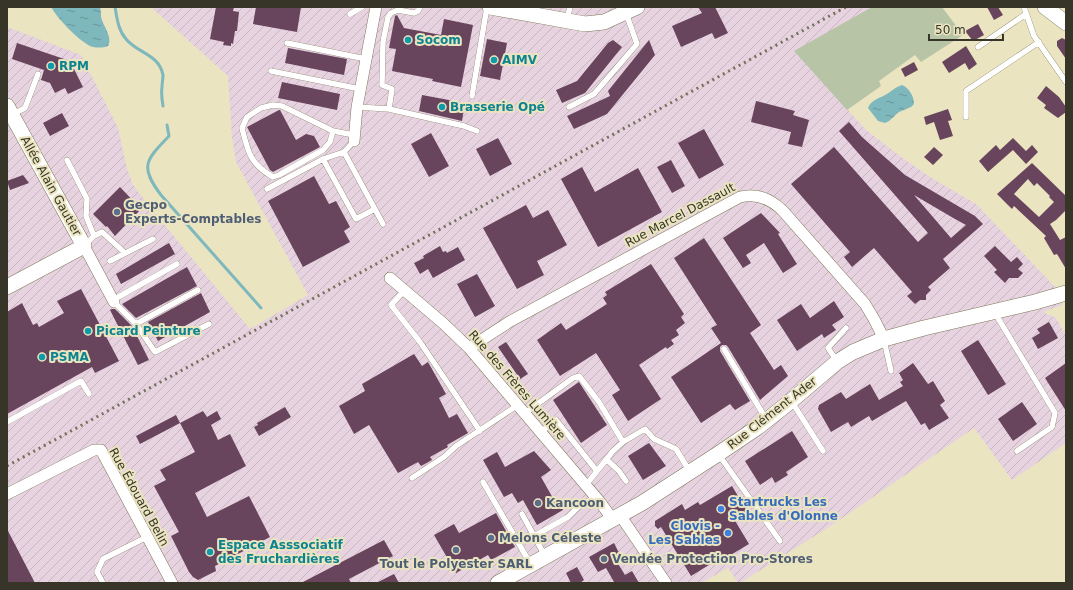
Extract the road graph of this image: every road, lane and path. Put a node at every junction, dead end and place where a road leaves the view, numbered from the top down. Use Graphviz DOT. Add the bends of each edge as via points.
graph roads {
  1 [pos="362,7"];
  2 [pos="376,7"];
  3 [pos="420,7"];
  4 [pos="488,7"];
  5 [pos="1024,7"];
  6 [pos="1046,7"];
  7 [pos="632,10"];
  8 [pos="350,14"];
  9 [pos="568,14"];
  10 [pos="1026,14"];
  11 [pos="1066,23"];
  12 [pos="1039,42"];
  13 [pos="287,43"];
  14 [pos="978,47"];
  15 [pos="366,59"];
  16 [pos="271,71"];
  17 [pos="38,74"];
  18 [pos="1066,82"];
  19 [pos="360,89"];
  20 [pos="472,96"];
  21 [pos="357,107"];
  22 [pos="569,107"];
  23 [pos="389,109"];
  24 [pos="9,110"];
  25 [pos="966,117"];
  26 [pos="333,131"];
  27 [pos="477,131"];
  28 [pos="354,138"];
  29 [pos="344,152"];
  30 [pos="323,159"];
  31 [pos="67,160"];
  32 [pos="267,189"];
  33 [pos="375,209"];
  34 [pos="383,224"];
  35 [pos="153,239"];
  36 [pos="89,241"];
  37 [pos="125,253"];
  38 [pos="110,261"];
  39 [pos="177,264"];
  40 [pos="390,278"];
  41 [pos="7,287"];
  42 [pos="198,290"];
  43 [pos="405,290"];
  44 [pos="1066,293"];
  45 [pos="114,301"];
  46 [pos="995,312"];
  47 [pos="136,324"];
  48 [pos="209,324"];
  49 [pos="846,328"];
  50 [pos="884,339"];
  51 [pos="470,348"];
  52 [pos="724,349"];
  53 [pos="837,362"];
  54 [pos="891,372"];
  55 [pos="88,394"];
  56 [pos="791,401"];
  57 [pos="521,409"];
  58 [pos="767,420"];
  59 [pos="7,422"];
  60 [pos="480,431"];
  61 [pos="541,432"];
  62 [pos="623,442"];
  63 [pos="823,451"];
  64 [pos="1017,451"];
  65 [pos="718,454"];
  66 [pos="606,459"];
  67 [pos="597,472"];
  68 [pos="690,472"];
  69 [pos="412,478"];
  70 [pos="626,481"];
  71 [pos="483,482"];
  72 [pos="586,485"];
  73 [pos="7,494"];
  74 [pos="595,497"];
  75 [pos="522,514"];
  76 [pos="617,518"];
  77 [pos="534,536"];
  78 [pos="147,537"];
  79 [pos="780,541"];
  80 [pos="545,556"];
  81 [pos="531,565"];
  82 [pos="103,583"];
  83 [pos="172,583"];
  84 [pos="498,583"];
  85 [pos="666,583"];
  1 -- 8 [label="lane"];
  2 -- 15 [label="street"];
  3 -- 23 [label="lane" via="414,13 398,10 388,17 383,42 382,85 392,89"];
  4 -- 9 [label="street"];
  4 -- 20 [label="lane"];
  5 -- 10 [label="lane"];
  6 -- 11 [label="street"];
  7 -- 9 [label="street" via="604,22 585,24"];
  7 -- 22 [label="lane" via="637,44 594,94"];
  10 -- 12 [label="lane" via="1034,36"];
  10 -- 14 [label="lane"];
  12 -- 18 [label="lane"];
  12 -- 25 [label="lane" via="966,92"];
  13 -- 15 [label="lane"];
  15 -- 19 [label="street"];
  16 -- 19 [label="lane"];
  17 -- 24 [label="lane" via="25,108"];
  19 -- 21 [label="street"];
  21 -- 23 [label="lane"];
  21 -- 28 [label="street"];
  23 -- 27 [label="lane"];
  24 -- 36 [label="street, Allée Alain Gautier"];
  26 -- 26 [label="lane" via="282,106 272,104 247,117 242,128 252,160 260,170 273,177 322,150 330,142"];
  26 -- 28 [label="lane"];
  28 -- 29 [label="lane"];
  29 -- 30 [label="lane"];
  29 -- 33 [label="lane"];
  30 -- 32 [label="lane"];
  30 -- 33 [label="lane" via="356,219"];
  31 -- 36 [label="lane" via="87,199"];
  33 -- 34 [label="lane"];
  35 -- 37 [label="lane"];
  36 -- 37 [label="lane" via="102,232"];
  36 -- 41 [label="street, Allée Alain Gautier"];
  36 -- 45 [label="street, Allée Alain Gautier"];
  37 -- 38 [label="lane"];
  39 -- 45 [label="lane"];
  40 -- 43 [label="street, Rue des Frères Lumière"];
  42 -- 47 [label="lane"];
  43 -- 51 [label="street, Rue des Frères Lumière"];
  43 -- 60 [label="lane" via="391,305 420,342"];
  44 -- 46 [label="street, Rue Clément Ader"];
  45 -- 47 [label="lane"];
  46 -- 50 [label="street, Rue Clément Ader"];
  46 -- 64 [label="lane" via="1055,413 1052,427"];
  47 -- 48 [label="lane" via="155,352"];
  49 -- 53 [label="lane" via="828,348"];
  50 -- 51 [label="street, Rue Marcel Dassault" via="865,304 783,211 769,200 747,195 509,322"];
  50 -- 53 [label="street, Rue Clément Ader"];
  50 -- 54 [label="lane"];
  51 -- 57 [label="street, Rue des Frères Lumière"];
  52 -- 58 [label="lane"];
  53 -- 56 [label="street, Rue Clément Ader"];
  55 -- 59 [label="lane" via="81,381"];
  56 -- 58 [label="street, Rue Clément Ader"];
  56 -- 63 [label="lane"];
  57 -- 60 [label="lane"];
  57 -- 61 [label="street, Rue des Frères Lumière"];
  57 -- 62 [label="lane" via="579,376 599,402"];
  58 -- 65 [label="street, Rue Clément Ader"];
  60 -- 69 [label="lane"];
  61 -- 67 [label="lane" via="556,420"];
  61 -- 72 [label="street, Rue des Frères Lumière"];
  62 -- 66 [label="lane"];
  62 -- 68 [label="lane" via="646,429 654,439 676,449"];
  65 -- 68 [label="street, Rue Clément Ader"];
  65 -- 79 [label="lane"];
  66 -- 67 [label="lane"];
  66 -- 70 [label="lane" via="616,467"];
  67 -- 72 [label="lane"];
  68 -- 76 [label="street, Rue Clément Ader"];
  71 -- 81 [label="lane"];
  72 -- 74 [label="street, Rue des Frères Lumière"];
  73 -- 78 [label="street, Rue Édouard Belin" via="94,450 101,450"];
  74 -- 76 [label="street, Rue des Frères Lumière"];
  74 -- 77 [label="lane" via="568,517"];
  75 -- 77 [label="lane"];
  76 -- 80 [label="street, Rue Clément Ader"];
  76 -- 85 [label="street, Rue des Frères Lumière"];
  77 -- 80 [label="lane"];
  78 -- 82 [label="lane" via="103,559 97,572"];
  78 -- 83 [label="street, Rue Édouard Belin"];
  80 -- 81 [label="street, Rue Clément Ader"];
  81 -- 84 [label="street, Rue Clément Ader"];
}
